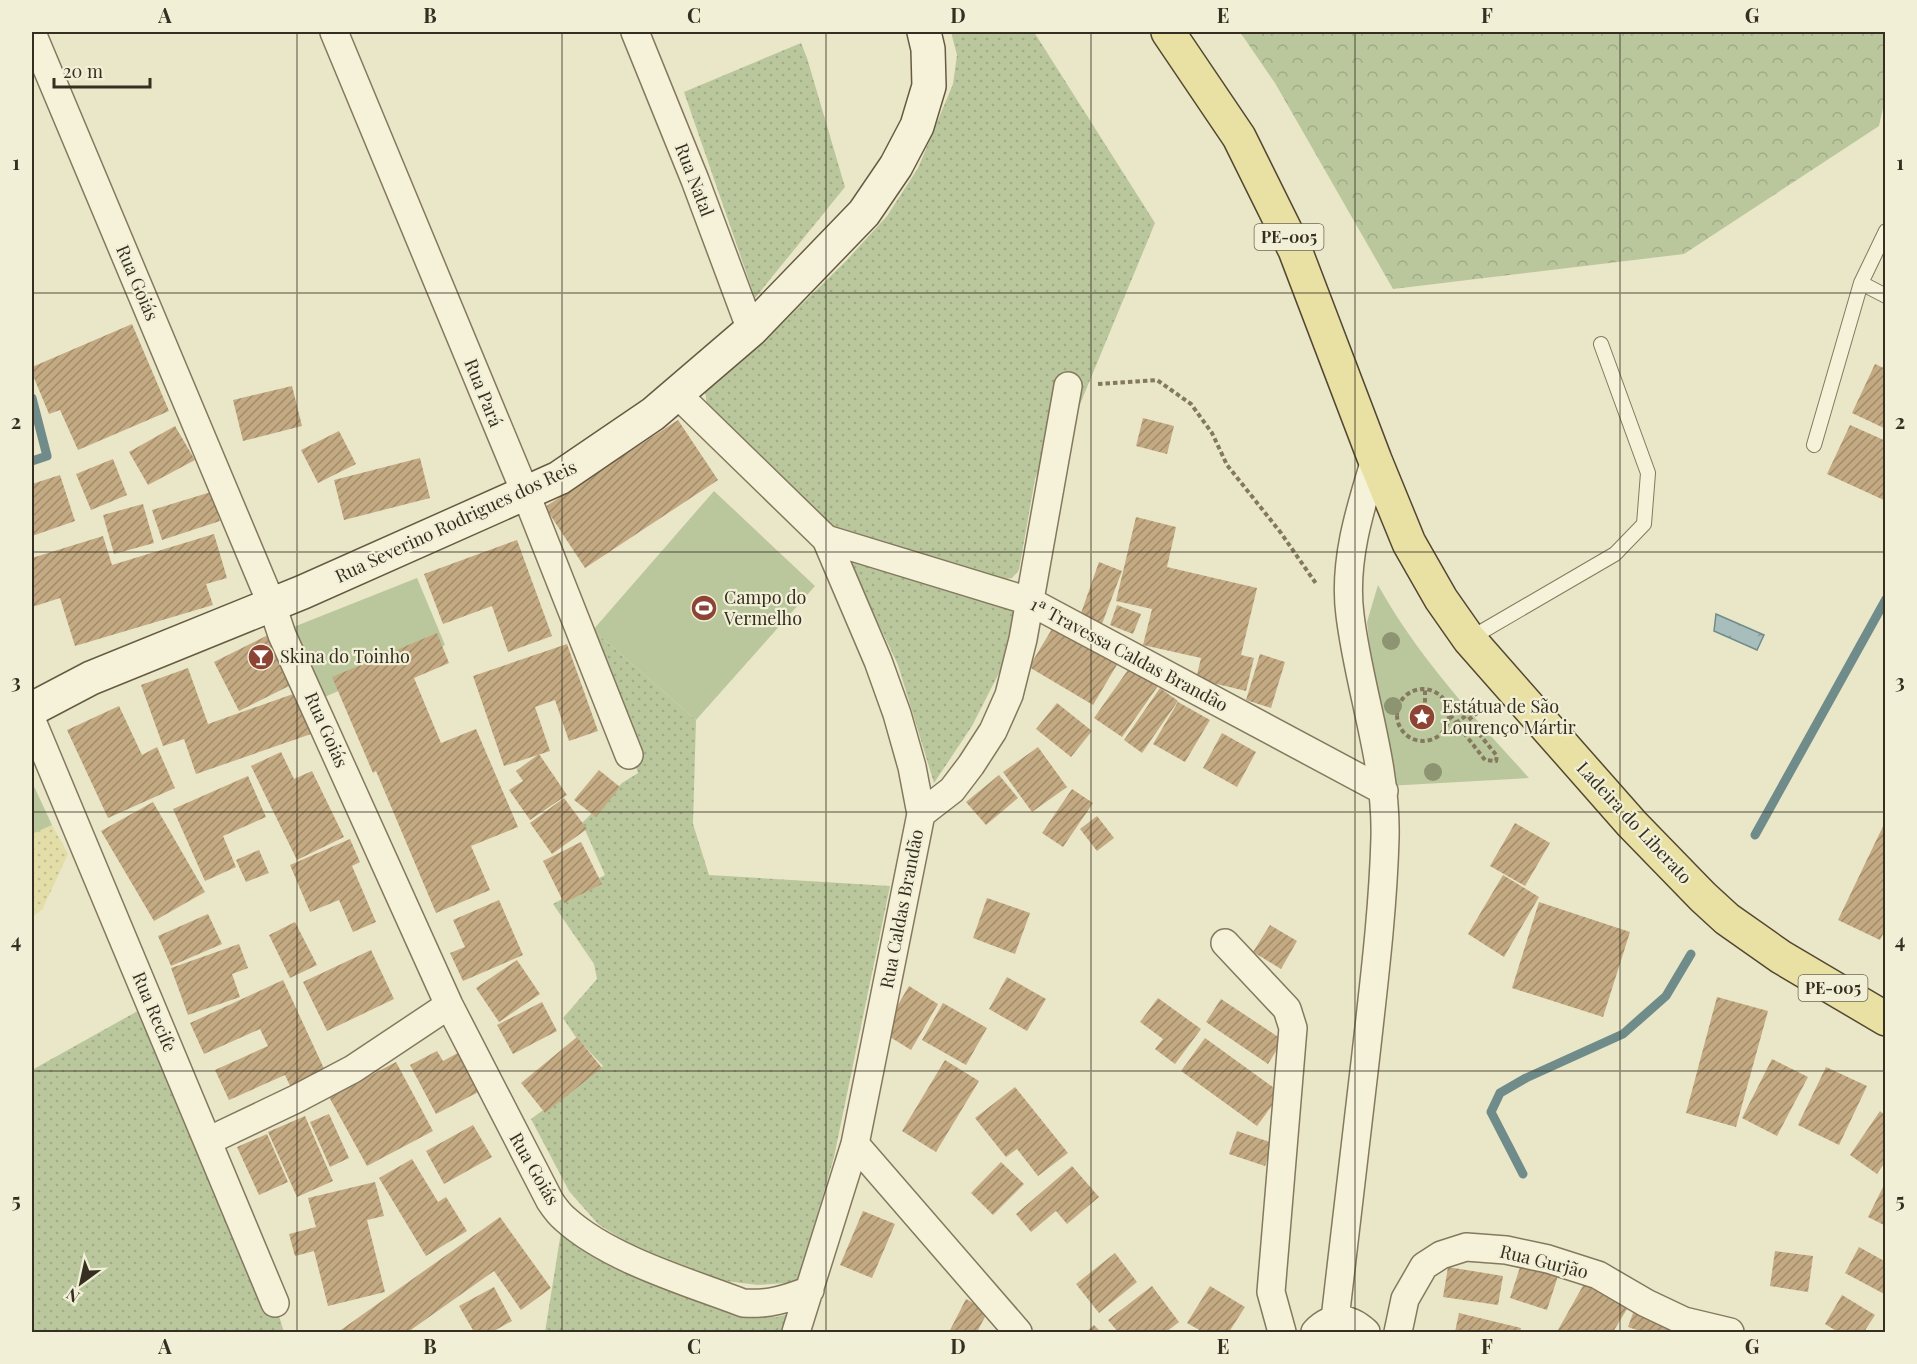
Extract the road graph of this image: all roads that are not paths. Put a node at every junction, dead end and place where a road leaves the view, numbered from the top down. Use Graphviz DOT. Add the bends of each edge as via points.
graph roads {
  1 [pos="334,32"];
  2 [pos="635,32"];
  3 [pos="924,32"];
  4 [pos="1168,32"];
  5 [pos="32,33"];
  6 [pos="1886,231"];
  7 [pos="1861,283"];
  8 [pos="1886,296"];
  9 [pos="751,330"];
  10 [pos="1601,344"];
  11 [pos="1068,387"];
  12 [pos="676,393"];
  13 [pos="1815,445"];
  14 [pos="1375,460"];
  15 [pos="525,492"];
  16 [pos="826,539"];
  17 [pos="1029,601"];
  18 [pos="272,605"];
  19 [pos="1469,639"];
  20 [pos="32,709"];
  21 [pos="32,721"];
  22 [pos="629,755"];
  23 [pos="1384,791"];
  24 [pos="921,814"];
  25 [pos="1225,943"];
  26 [pos="449,1005"];
  27 [pos="1886,1019"];
  28 [pos="208,1141"];
  29 [pos="855,1144"];
  30 [pos="810,1290"];
  31 [pos="275,1303"];
  32 [pos="1325,1326"];
  33 [pos="796,1332"];
  34 [pos="1018,1332"];
  35 [pos="1282,1332"];
  36 [pos="1366,1332"];
  37 [pos="1398,1332"];
  38 [pos="1730,1332"];
  1 -- 15 [label="street, Rua Pará"];
  2 -- 9 [label="street, Rua Natal"];
  3 -- 9 [label="street, Rua Severino Rodrigues dos Reis" via="929,86 917,126 896,166 864,213"];
  4 -- 14 [label="main road, PE-005" via="1239,137 1295,250"];
  5 -- 18 [label="street, Rua Goiás"];
  6 -- 7 [label="lane"];
  7 -- 8 [label="lane"];
  7 -- 13 [label="lane"];
  9 -- 12 [label="street, Rua Severino Rodrigues dos Reis"];
  10 -- 19 [label="lane" via="1648,473 1644,524 1615,554"];
  11 -- 17 [label="street"];
  12 -- 15 [label="street, Rua Severino Rodrigues dos Reis" via="607,447 559,478"];
  12 -- 16 [label="street, Rua Caldas Brandão"];
  14 -- 19 [label="main road, Ladeira do Liberato / PE-005" via="1409,543"];
  14 -- 23 [label="street" via="1354,536 1349,613"];
  15 -- 18 [label="street, Rua Severino Rodrigues dos Reis"];
  15 -- 22 [label="street, Rua Pará"];
  16 -- 17 [label="street, 1ª Travessa Caldas Brandão"];
  16 -- 24 [label="street, Rua Caldas Brandão" via="897,714"];
  17 -- 23 [label="street, 1ª Travessa Caldas Brandão"];
  17 -- 24 [label="street" via="1009,695 993,731 952,790"];
  18 -- 20 [label="street, Rua Severino Rodrigues dos Reis" via="91,678"];
  18 -- 26 [label="street, Rua Goiás"];
  19 -- 27 [label="main road, Ladeira do Liberato / PE-005" via="1674,868 1727,919 1781,957"];
  21 -- 28 [label="street, Rua Recife"];
  23 -- 32 [label="street" via="1382,916"];
  24 -- 29 [label="street, Rua Caldas Brandão"];
  25 -- 35 [label="street" via="1287,1010 1293,1028 1271,1292"];
  26 -- 28 [label="street" via="353,1069"];
  26 -- 30 [label="street, Rua Goiás" via="549,1201 564,1218 623,1256 743,1304 784,1301"];
  28 -- 31 [label="street, Rua Recife"];
  29 -- 30 [label="street, Rua Caldas Brandão"];
  29 -- 34 [label="street"];
  30 -- 33 [label="street, Rua Caldas Brandão"];
  32 -- 36 [label="street" via="1348,1320"];
  37 -- 38 [label="street, Rua Gurjão" via="1404,1299 1424,1266 1441,1255 1466,1247 1506,1250 1598,1275 1684,1321"];
}
